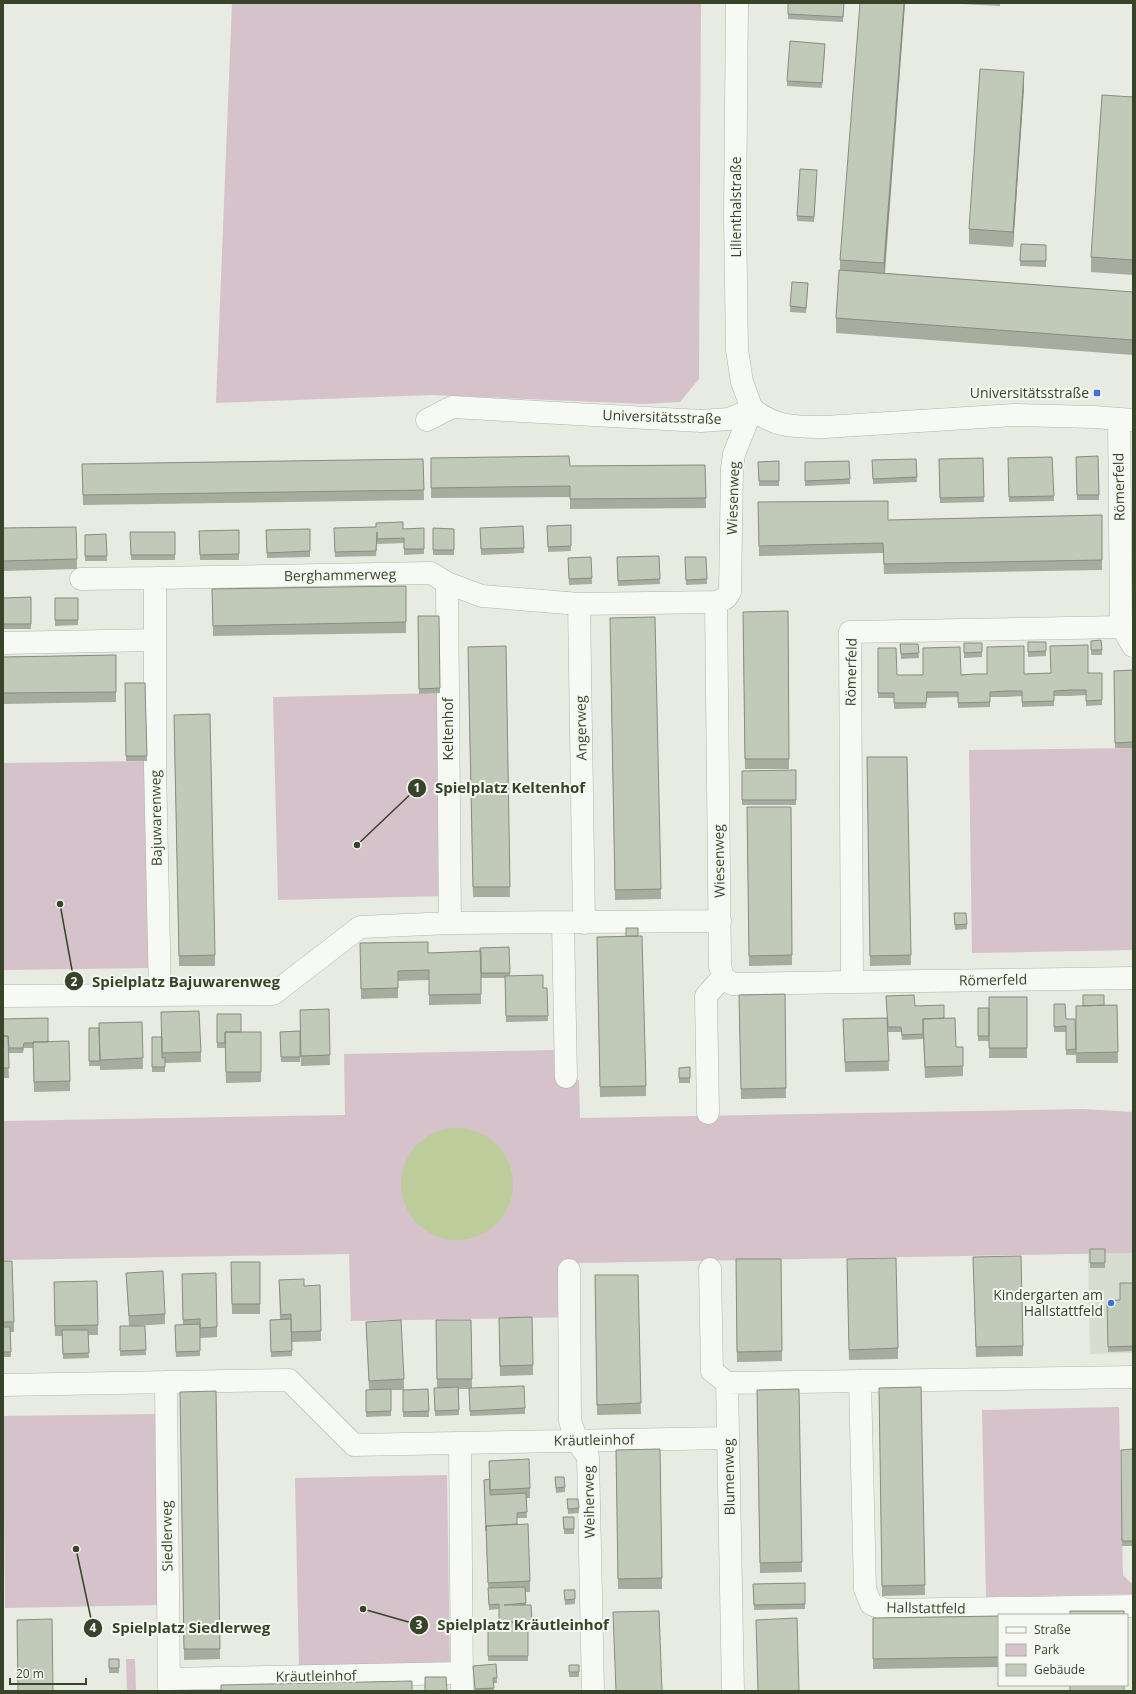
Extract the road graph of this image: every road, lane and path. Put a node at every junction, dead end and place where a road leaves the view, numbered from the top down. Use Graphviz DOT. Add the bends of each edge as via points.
graph roads {
  1 [pos="737,3"];
  2 [pos="752,408"];
  3 [pos="427,420"];
  4 [pos="1126,420"];
  5 [pos="154,578"];
  6 [pos="81,579"];
  7 [pos="447,583"];
  8 [pos="723,597"];
  9 [pos="579,604"];
  10 [pos="1122,627"];
  11 [pos="155,640"];
  12 [pos="3,643"];
  13 [pos="1133,646"];
  14 [pos="720,921"];
  15 [pos="450,924"];
  16 [pos="574,924"];
  17 [pos="723,977"];
  18 [pos="1133,978"];
  19 [pos="852,982"];
  20 [pos="3,996"];
  21 [pos="160,996"];
  22 [pos="566,1077"];
  23 [pos="708,1113"];
  24 [pos="710,1269"];
  25 [pos="569,1270"];
  26 [pos="1133,1377"];
  27 [pos="860,1381"];
  28 [pos="166,1382"];
  29 [pos="727,1383"];
  30 [pos="3,1385"];
  31 [pos="728,1438"];
  32 [pos="577,1441"];
  33 [pos="460,1443"];
  34 [pos="1133,1606"];
  35 [pos="462,1682"];
  36 [pos="169,1685"];
  37 [pos="593,1691"];
  38 [pos="733,1691"];
  1 -- 2 [label="street, Lilienthalstraße" via="737,350 742,382"];
  2 -- 3 [label="street, Universitätsstraße" via="729,419 701,421 452,407"];
  2 -- 4 [label="street" via="779,424 803,427 1014,415"];
  2 -- 8 [label="street, Wiesenweg" via="734,454"];
  4 -- 10 [label="street, Römerfeld" via="1118,458"];
  5 -- 6 [label="street, Berghammerweg"];
  5 -- 7 [label="street, Berghammerweg" via="431,573"];
  5 -- 11 [label="street"];
  7 -- 9 [label="street, Berghammerweg" via="482,596"];
  7 -- 15 [label="street, Keltenhof"];
  8 -- 9 [label="street, Berghammerweg"];
  8 -- 14 [label="street, Wiesenweg"];
  9 -- 16 [label="street, Angerweg"];
  10 -- 13 [label="street, Römerfeld"];
  10 -- 19 [label="street, Römerfeld" via="850,632"];
  11 -- 12 [label="street"];
  11 -- 21 [label="street, Bajuwarenweg"];
  14 -- 16 [label="street"];
  14 -- 17 [label="street, Wiesenweg" via="720,966"];
  15 -- 16 [label="street"];
  15 -- 21 [label="street" via="360,927 273,994"];
  16 -- 22 [label="street, Angerweg"];
  17 -- 19 [label="street, Römerfeld" via="732,984"];
  17 -- 23 [label="street" via="706,996"];
  18 -- 19 [label="street, Römerfeld"];
  20 -- 21 [label="street"];
  24 -- 29 [label="street" via="712,1370"];
  25 -- 32 [label="street, Weiherweg" via="570,1421"];
  26 -- 27 [label="street"];
  27 -- 29 [label="street"];
  27 -- 34 [label="street, Hallstattfeld" via="864,1589 871,1604 886,1610"];
  28 -- 30 [label="street"];
  28 -- 33 [label="street, Kräutleinhof" via="289,1380 354,1445"];
  28 -- 36 [label="street, Siedlerweg"];
  29 -- 31 [label="street, Blumenweg"];
  31 -- 32 [label="street, Kräutleinhof"];
  31 -- 38 [label="street, Blumenweg"];
  32 -- 33 [label="street, Kräutleinhof"];
  32 -- 37 [label="street, Weiherweg" via="588,1457"];
  33 -- 35 [label="street, Kräutleinhof"];
  35 -- 36 [label="street, Kräutleinhof"];
}
